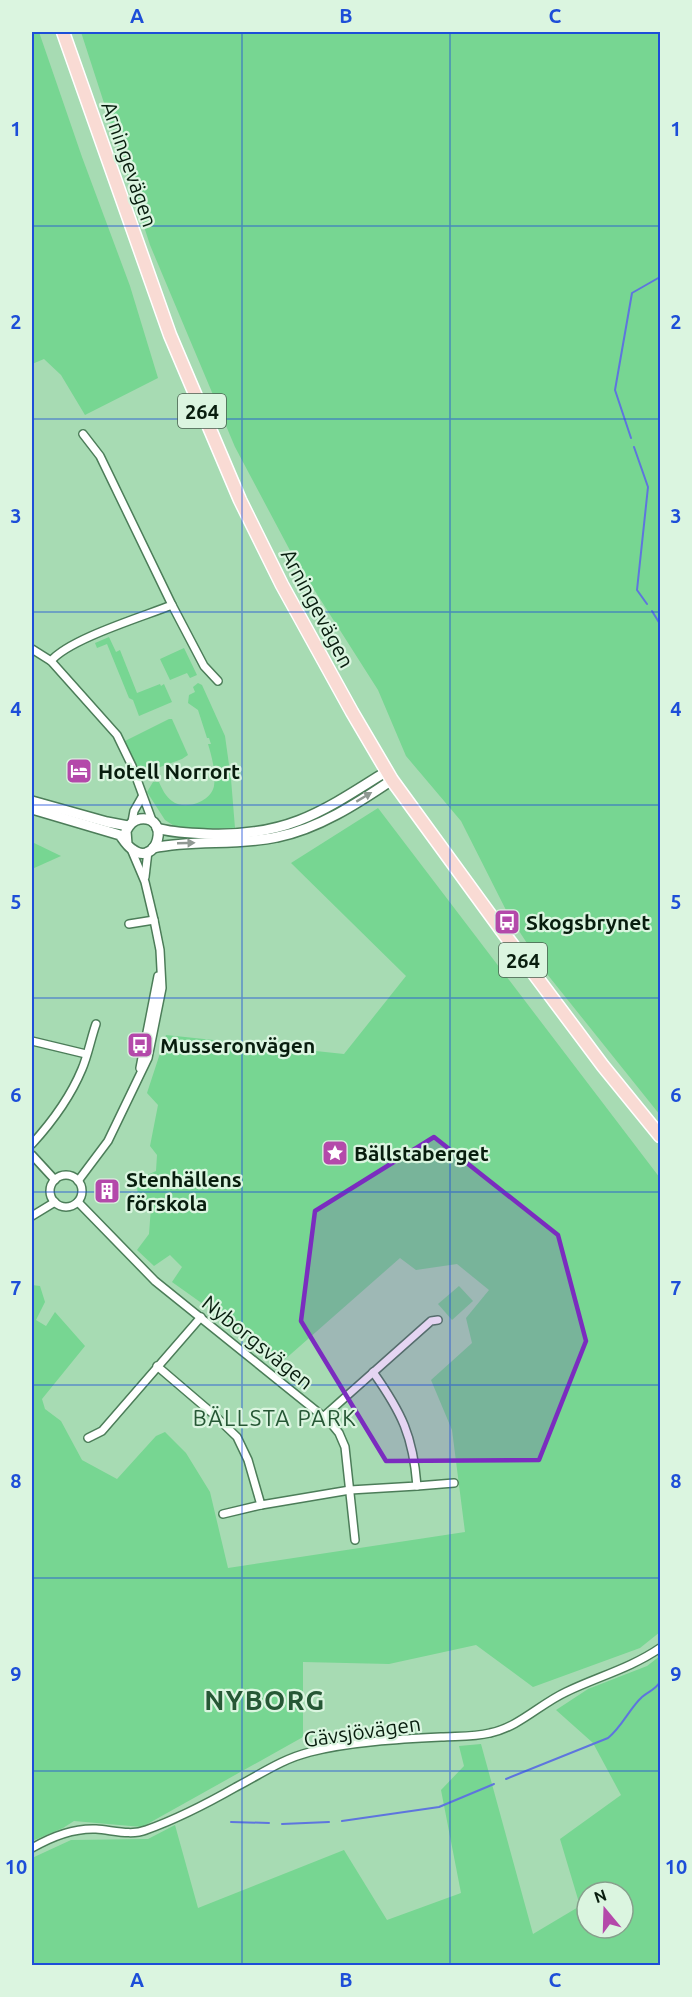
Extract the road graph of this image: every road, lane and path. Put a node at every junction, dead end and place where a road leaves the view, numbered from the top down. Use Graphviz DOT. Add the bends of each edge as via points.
graph roads {
  1 [pos="63,32"];
  2 [pos="83,434"];
  3 [pos="172,605"];
  4 [pos="32,649"];
  5 [pos="51,661"];
  6 [pos="218,681"];
  7 [pos="389,775"];
  8 [pos="142,797"];
  9 [pos="32,801"];
  10 [pos="32,809"];
  11 [pos="130,824"];
  12 [pos="155,826"];
  13 [pos="220,838"];
  14 [pos="129,846"];
  15 [pos="151,850"];
  16 [pos="145,882"];
  17 [pos="154,920"];
  18 [pos="129,924"];
  19 [pos="96,1023"];
  20 [pos="32,1041"];
  21 [pos="86,1054"];
  22 [pos="660,1136"];
  23 [pos="32,1144"];
  24 [pos="32,1155"];
  25 [pos="55,1180"];
  26 [pos="78,1181"];
  27 [pos="55,1202"];
  28 [pos="78,1202"];
  29 [pos="32,1216"];
  30 [pos="201,1317"];
  31 [pos="438,1320"];
  32 [pos="157,1366"];
  33 [pos="374,1372"];
  34 [pos="323,1417"];
  35 [pos="88,1438"];
  36 [pos="454,1483"];
  37 [pos="417,1486"];
  38 [pos="350,1490"];
  39 [pos="261,1505"];
  40 [pos="224,1514"];
  41 [pos="355,1540"];
  42 [pos="660,1648"];
  43 [pos="32,1848"];
  1 -- 7 [label="main road, Arningevägen / 264" via="170,335 240,500 282,585"];
  2 -- 3 [label="street" via="100,456"];
  3 -- 5 [label="street" via="79,642 58,652"];
  3 -- 6 [label="street" via="204,666"];
  4 -- 5 [label="street"];
  5 -- 8 [label="street" via="117,735"];
  7 -- 13 [label="street" via="304,820 252,837"];
  7 -- 22 [label="main road, Arningevägen / 264" via="603,1066"];
  8 -- 11 [label="street"];
  8 -- 12 [label="street"];
  9 -- 11 [label="street" via="107,822"];
  10 -- 14 [label="street" via="120,835"];
  11 -- 12 [label="street" via="143,819"];
  11 -- 14 [label="street" via="125,837"];
  12 -- 13 [label="street" via="169,832"];
  12 -- 15 [label="street" via="159,839"];
  15 -- 13 [label="street, one-way"];
  14 -- 15 [label="street" via="137,852"];
  14 -- 16 [label="street"];
  15 -- 16 [label="street"];
  16 -- 17 [label="street"];
  17 -- 18 [label="street"];
  17 -- 26 [label="street" via="162,988 148,1058 108,1140"];
  19 -- 21 [label="street"];
  20 -- 21 [label="street"];
  21 -- 23 [label="street" via="62,1106"];
  24 -- 25 [label="street"];
  25 -- 26 [label="street" via="68,1175"];
  25 -- 27 [label="street" via="51,1191"];
  26 -- 28 [label="street" via="82,1192"];
  27 -- 28 [label="street" via="67,1207"];
  27 -- 29 [label="street"];
  28 -- 30 [label="street, Nyborgsvägen" via="140,1267"];
  30 -- 32 [label="street"];
  30 -- 34 [label="street, Nyborgsvägen"];
  31 -- 33 [label="street" via="430,1321"];
  32 -- 35 [label="street" via="102,1431"];
  32 -- 39 [label="street" via="237,1437"];
  33 -- 34 [label="street"];
  33 -- 37 [label="street" via="402,1417 413,1450"];
  34 -- 38 [label="street, Nyborgsvägen" via="339,1433 345,1447"];
  36 -- 37 [label="street"];
  37 -- 38 [label="street"];
  38 -- 39 [label="street"];
  38 -- 41 [label="street, Nyborgsvägen"];
  39 -- 40 [label="street"];
  42 -- 43 [label="street, Gävsjövägen" via="645,1659 563,1693 515,1724 493,1733 339,1746 309,1753 281,1761 214,1799 143,1832 70,1832"];
}
